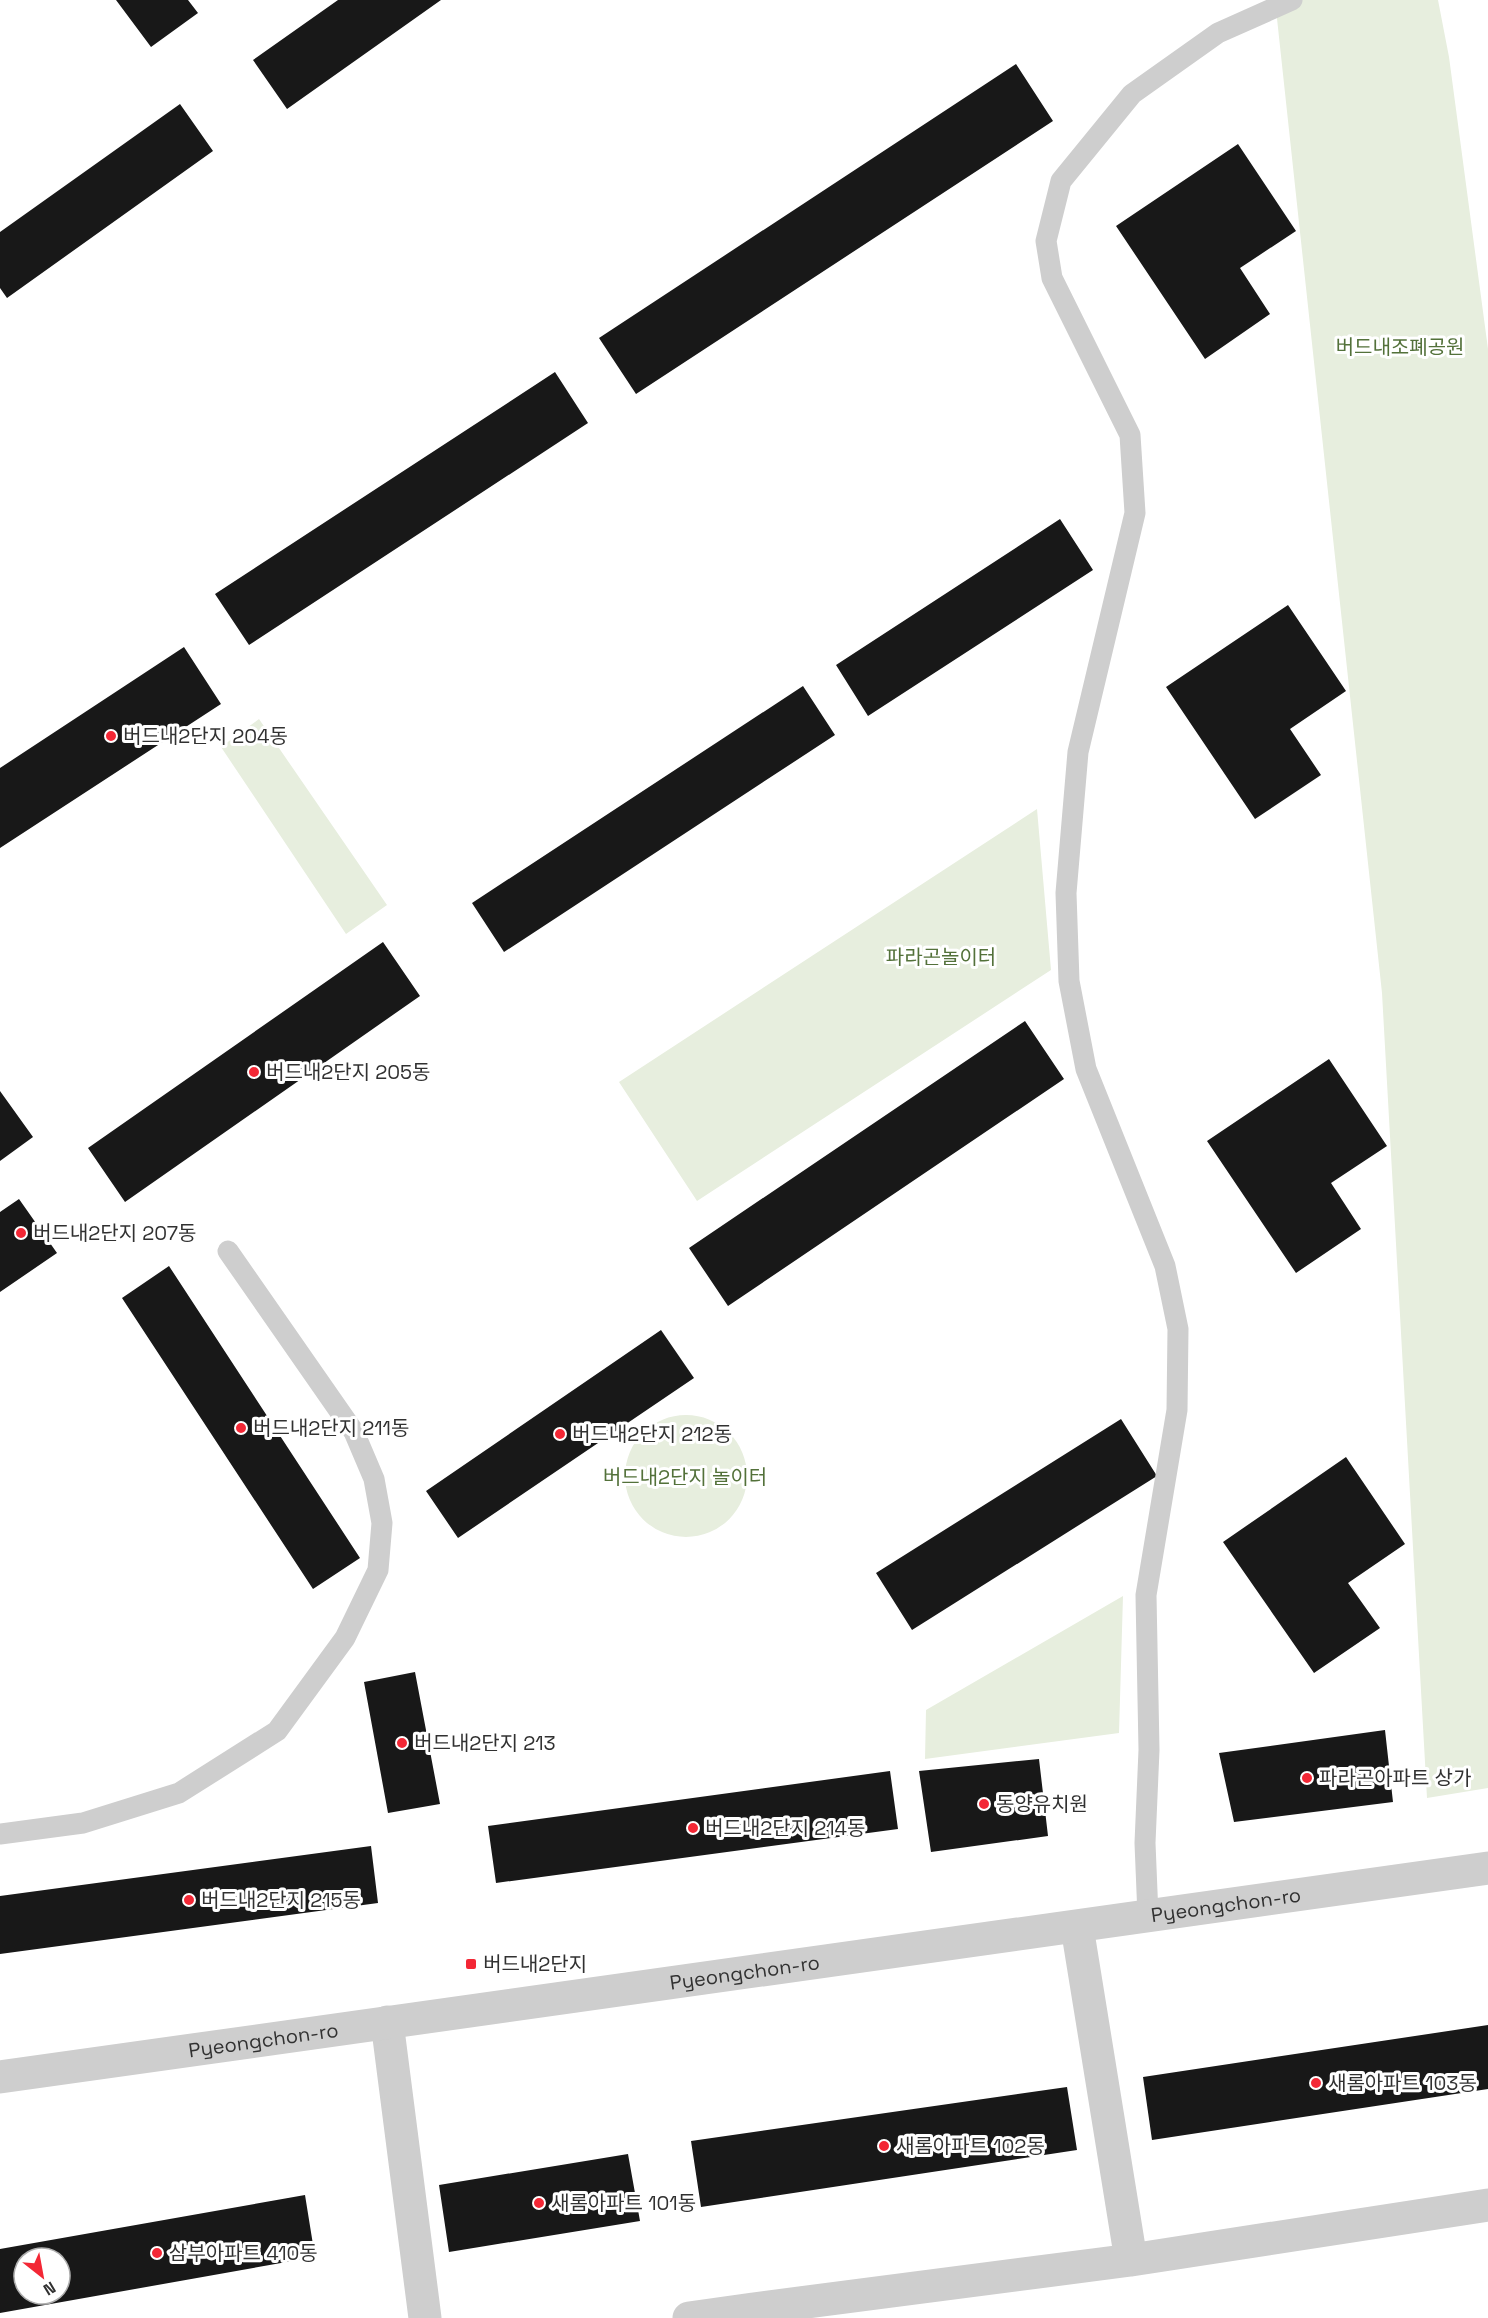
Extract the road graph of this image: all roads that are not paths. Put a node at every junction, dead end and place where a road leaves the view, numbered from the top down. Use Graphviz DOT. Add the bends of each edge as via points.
graph roads {
  1 [pos="1292,0"];
  2 [pos="228,1251"];
  3 [pos="0,1834"];
  4 [pos="1488,1868"];
  5 [pos="1148,1916"];
  6 [pos="1077,1927"];
  7 [pos="387,2022"];
  8 [pos="0,2077"];
  9 [pos="1488,2205"];
  10 [pos="1131,2260"];
  11 [pos="753,2313"];
  12 [pos="425,2318"];
  13 [pos="690,2318"];
  1 -- 5 [label="lane" via="1218,33 1132,94 1061,181 1046,241 1052,278 1130,435 1135,513 1078,752 1066,893 1069,981 1086,1069 1165,1266 1178,1329 1177,1410 1146,1595"];
  2 -- 3 [label="lane" via="354,1431 374,1479 382,1523 378,1570 345,1638 277,1731 179,1793 83,1823"];
  4 -- 5 [label="street, Pyeongchon-ro"];
  5 -- 6 [label="street, Pyeongchon-ro"];
  6 -- 7 [label="street, Pyeongchon-ro"];
  6 -- 10 [label="street"];
  7 -- 8 [label="street, Pyeongchon-ro"];
  7 -- 12 [label="street"];
  9 -- 10 [label="street"];
  10 -- 11 [label="street"];
  11 -- 13 [label="street"];
}
